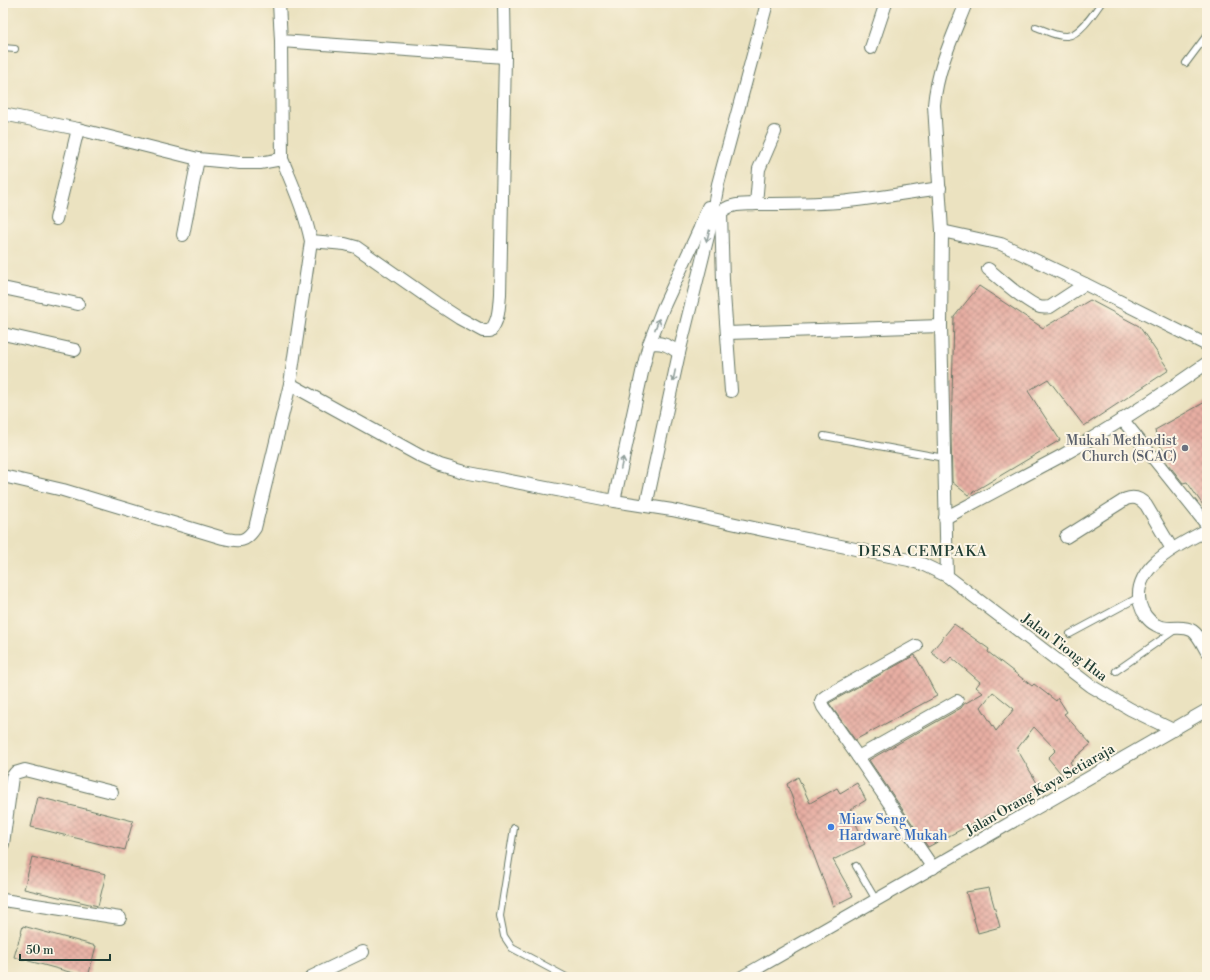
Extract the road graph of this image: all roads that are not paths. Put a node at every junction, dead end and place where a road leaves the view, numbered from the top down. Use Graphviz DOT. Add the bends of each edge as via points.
graph roads {
  1 [pos="279,3"];
  2 [pos="504,3"];
  3 [pos="767,3"];
  4 [pos="886,3"];
  5 [pos="966,3"];
  6 [pos="1101,3"];
  7 [pos="1036,27"];
  8 [pos="1207,35"];
  9 [pos="281,41"];
  10 [pos="3,48"];
  11 [pos="871,48"];
  12 [pos="15,49"];
  13 [pos="505,57"];
  14 [pos="1186,63"];
  15 [pos="3,114"];
  16 [pos="78,129"];
  17 [pos="775,132"];
  18 [pos="198,159"];
  19 [pos="282,159"];
  20 [pos="718,184"];
  21 [pos="940,188"];
  22 [pos="756,204"];
  23 [pos="56,219"];
  24 [pos="942,231"];
  25 [pos="183,235"];
  26 [pos="311,241"];
  27 [pos="988,269"];
  28 [pos="1084,284"];
  29 [pos="3,288"];
  30 [pos="78,304"];
  31 [pos="941,326"];
  32 [pos="727,333"];
  33 [pos="3,334"];
  34 [pos="649,344"];
  35 [pos="1207,345"];
  36 [pos="75,350"];
  37 [pos="679,353"];
  38 [pos="1207,363"];
  39 [pos="290,384"];
  40 [pos="731,391"];
  41 [pos="1122,419"];
  42 [pos="824,436"];
  43 [pos="944,458"];
  44 [pos="3,476"];
  45 [pos="614,501"];
  46 [pos="646,506"];
  47 [pos="945,518"];
  48 [pos="1207,525"];
  49 [pos="1207,530"];
  50 [pos="1066,537"];
  51 [pos="1172,549"];
  52 [pos="947,576"];
  53 [pos="1138,597"];
  54 [pos="1179,627"];
  55 [pos="1070,634"];
  56 [pos="916,646"];
  57 [pos="1207,652"];
  58 [pos="1116,671"];
  59 [pos="957,701"];
  60 [pos="1207,710"];
  61 [pos="1173,730"];
  62 [pos="858,756"];
  63 [pos="112,792"];
  64 [pos="514,828"];
  65 [pos="3,844"];
  66 [pos="856,866"];
  67 [pos="932,868"];
  68 [pos="3,900"];
  69 [pos="876,900"];
  70 [pos="120,918"];
  71 [pos="363,952"];
  72 [pos="558,975"];
  73 [pos="311,977"];
  74 [pos="566,977"];
  75 [pos="742,977"];
  1 -- 9 [label="street"];
  2 -- 13 [label="street"];
  3 -- 20 [label="street"];
  4 -- 11 [label="street"];
  5 -- 21 [label="street" via="935,89"];
  6 -- 7 [label="lane" via="1086,22 1071,35 1060,35"];
  8 -- 14 [label="lane"];
  9 -- 13 [label="street"];
  9 -- 19 [label="street"];
  10 -- 12 [label="lane"];
  13 -- 26 [label="street" via="499,304 496,322 490,331 483,331 459,318 356,248 345,244"];
  15 -- 16 [label="street"];
  16 -- 18 [label="street"];
  16 -- 23 [label="street"];
  17 -- 22 [label="street" via="759,168"];
  18 -- 19 [label="street" via="260,163"];
  18 -- 25 [label="street"];
  19 -- 26 [label="street" via="304,213"];
  34 -- 20 [label="street, one-way"];
  20 -- 37 [label="street, one-way" via="710,228"];
  21 -- 22 [label="street" via="866,200"];
  21 -- 24 [label="street"];
  22 -- 32 [label="street" via="731,206 721,213"];
  24 -- 28 [label="street" via="1000,244"];
  24 -- 31 [label="street"];
  26 -- 39 [label="street"];
  27 -- 28 [label="street" via="1020,295 1044,308 1050,307"];
  28 -- 35 [label="street"];
  29 -- 30 [label="street"];
  31 -- 32 [label="street"];
  31 -- 43 [label="street"];
  32 -- 40 [label="street"];
  33 -- 36 [label="street"];
  34 -- 37 [label="street" via="663,344"];
  45 -- 34 [label="street, one-way"];
  37 -- 46 [label="street, one-way"];
  38 -- 41 [label="street"];
  39 -- 44 [label="street" via="257,521 248,538 232,540 63,490"];
  39 -- 45 [label="street, Jalan Tiong Hua" via="404,448 440,465"];
  41 -- 47 [label="street" via="1064,454"];
  41 -- 48 [label="street"];
  42 -- 43 [label="lane"];
  43 -- 47 [label="street"];
  45 -- 46 [label="street, Jalan Tiong Hua"];
  46 -- 52 [label="street, Jalan Tiong Hua" via="910,560"];
  47 -- 52 [label="street"];
  49 -- 51 [label="street"];
  50 -- 51 [label="street" via="1126,498 1136,497 1146,504"];
  51 -- 53 [label="street" via="1149,568"];
  52 -- 61 [label="street, Jalan Tiong Hua" via="1091,686"];
  53 -- 54 [label="street" via="1142,610 1153,623 1162,628"];
  53 -- 55 [label="lane"];
  54 -- 57 [label="street" via="1186,627 1196,634"];
  54 -- 58 [label="lane"];
  56 -- 62 [label="street" via="822,699 823,707"];
  59 -- 62 [label="street"];
  60 -- 61 [label="street, Jalan Orang Kaya Setiaraja"];
  61 -- 67 [label="street, Jalan Orang Kaya Setiaraja"];
  62 -- 67 [label="street"];
  63 -- 65 [label="street" via="20,770 12,777"];
  64 -- 72 [label="lane" via="500,916 504,936 512,948"];
  66 -- 69 [label="lane"];
  67 -- 69 [label="street, Jalan Orang Kaya Setiaraja"];
  68 -- 70 [label="street"];
  69 -- 75 [label="street, Jalan Orang Kaya Setiaraja"];
  71 -- 73 [label="street"];
  72 -- 74 [label="lane"];
}
